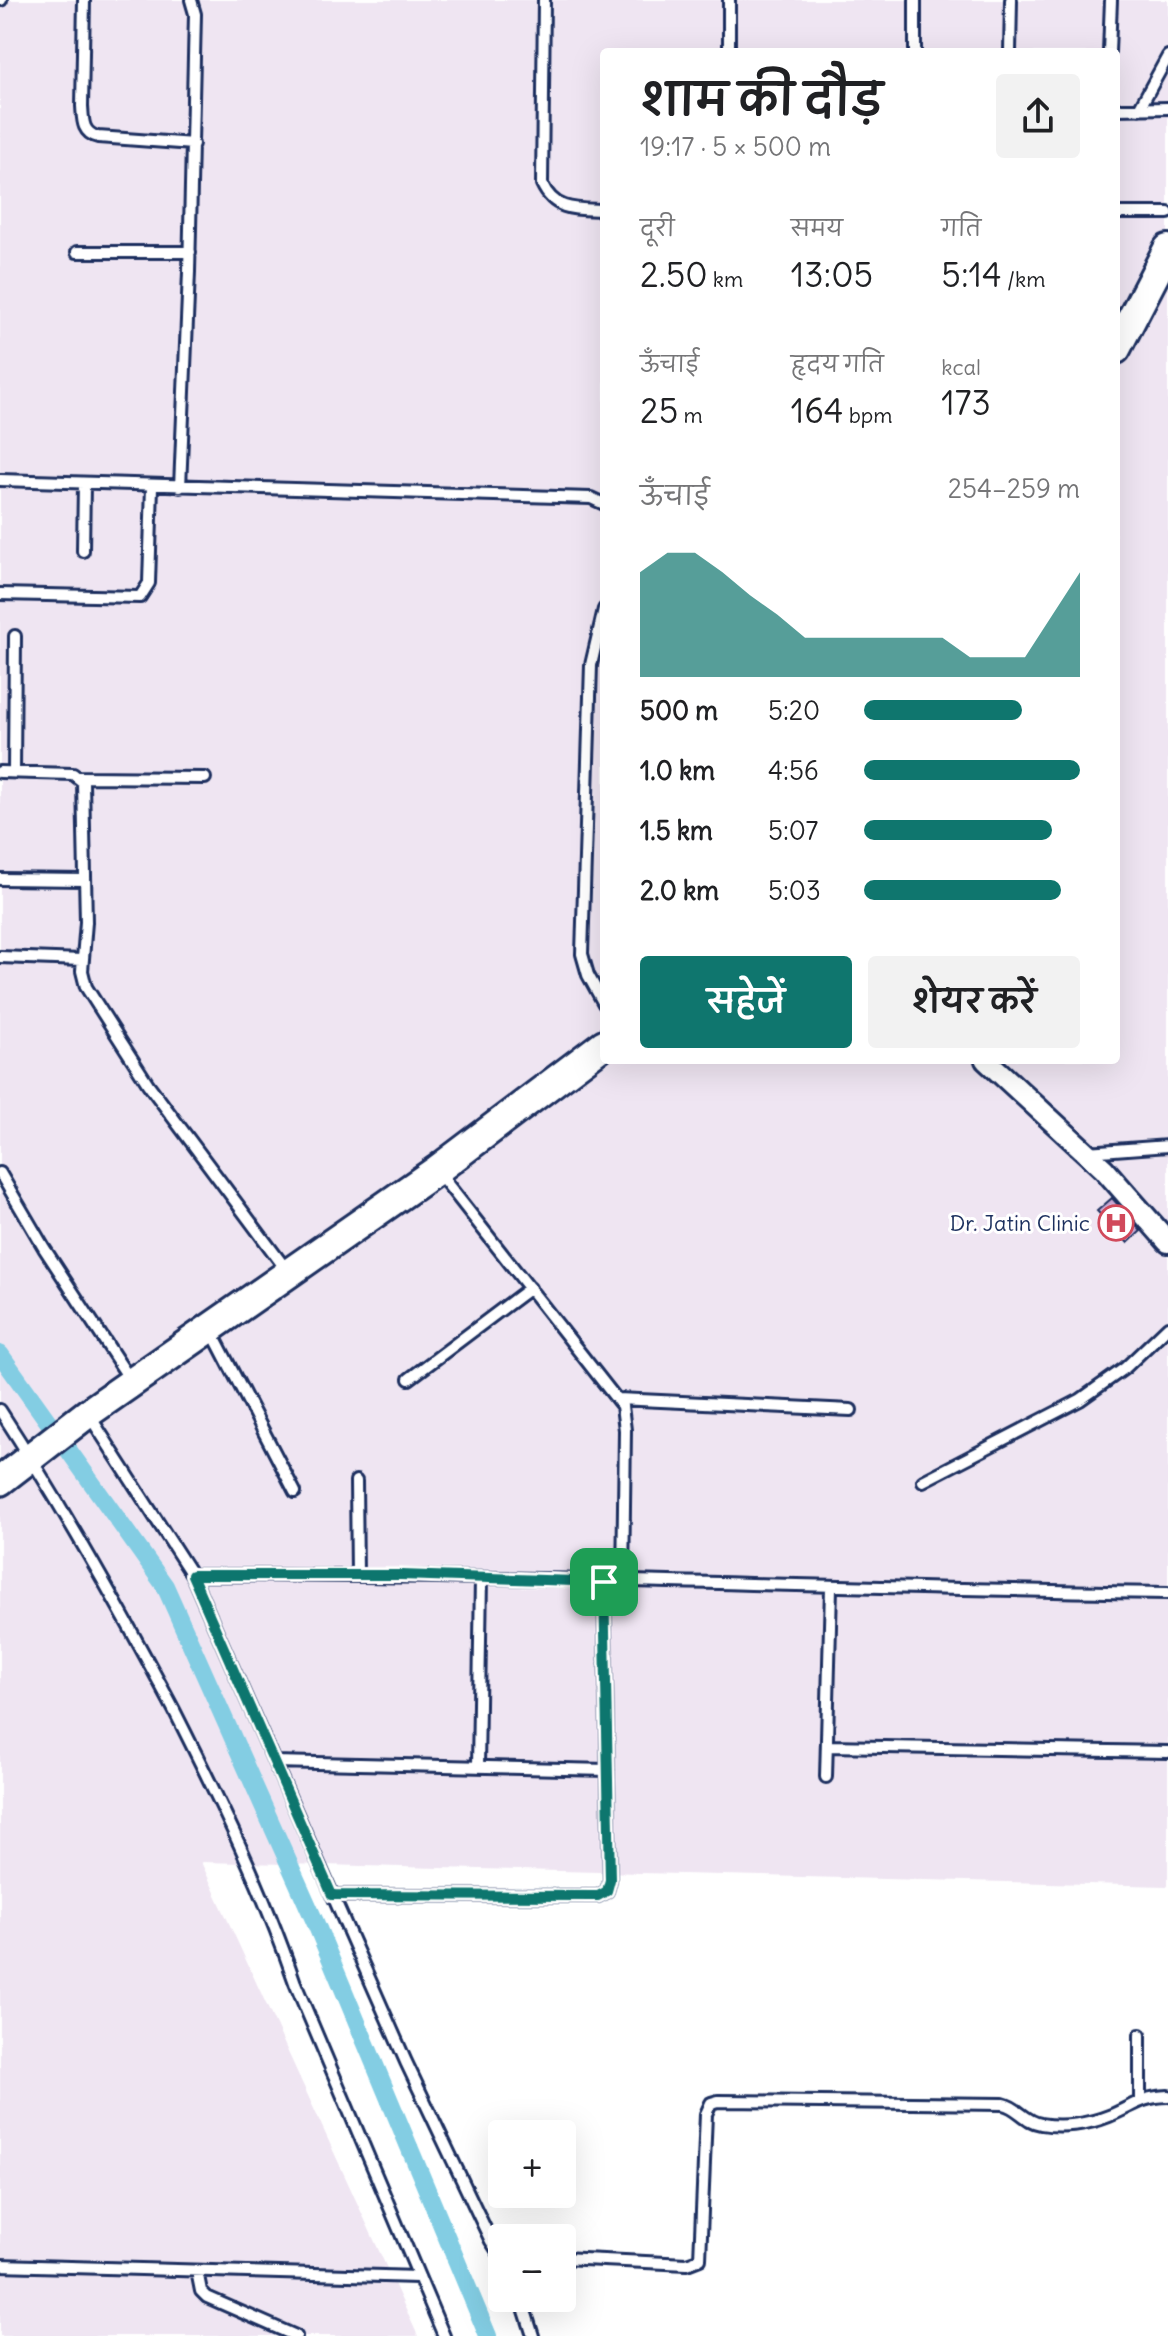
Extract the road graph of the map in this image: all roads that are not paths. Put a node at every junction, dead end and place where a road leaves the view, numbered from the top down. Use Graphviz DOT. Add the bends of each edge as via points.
graph roads {
  1 [pos="84,0"];
  2 [pos="191,0"];
  3 [pos="544,0"];
  4 [pos="729,0"];
  5 [pos="915,0"];
  6 [pos="1011,0"];
  7 [pos="1111,0"];
  8 [pos="729,48"];
  9 [pos="915,48"];
  10 [pos="1010,48"];
  11 [pos="1109,48"];
  12 [pos="1168,56"];
  13 [pos="1168,108"];
  14 [pos="1120,109"];
  15 [pos="1139,109"];
  16 [pos="193,144"];
  17 [pos="600,210"];
  18 [pos="1120,213"];
  19 [pos="1168,213"];
  20 [pos="1168,249"];
  21 [pos="77,252"];
  22 [pos="190,252"];
  23 [pos="1120,341"];
  24 [pos="0,480"];
  25 [pos="84,484"];
  26 [pos="152,486"];
  27 [pos="180,487"];
  28 [pos="600,502"];
  29 [pos="83,551"];
  30 [pos="0,594"];
  31 [pos="600,626"];
  32 [pos="15,636"];
  33 [pos="0,772"];
  34 [pos="14,772"];
  35 [pos="79,777"];
  36 [pos="205,778"];
  37 [pos="0,879"];
  38 [pos="85,880"];
  39 [pos="0,957"];
  40 [pos="82,960"];
  41 [pos="600,997"];
  42 [pos="600,1047"];
  43 [pos="990,1064"];
  44 [pos="1168,1146"];
  45 [pos="1085,1152"];
  46 [pos="437,1170"];
  47 [pos="0,1173"];
  48 [pos="1164,1232"];
  49 [pos="289,1273"];
  50 [pos="530,1288"];
  51 [pos="1168,1327"];
  52 [pos="210,1328"];
  53 [pos="409,1379"];
  54 [pos="132,1382"];
  55 [pos="618,1399"];
  56 [pos="0,1410"];
  57 [pos="851,1410"];
  58 [pos="83,1417"];
  59 [pos="40,1449"];
  60 [pos="0,1481"];
  61 [pos="356,1481"];
  62 [pos="923,1481"];
  63 [pos="295,1492"];
  64 [pos="192,1575"];
  65 [pos="357,1575"];
  66 [pos="481,1578"];
  67 [pos="604,1582"];
  68 [pos="623,1583"];
  69 [pos="831,1588"];
  70 [pos="1168,1593"];
  71 [pos="827,1746"];
  72 [pos="1168,1752"];
  73 [pos="274,1762"];
  74 [pos="478,1767"];
  75 [pos="608,1770"];
  76 [pos="826,1777"];
  77 [pos="332,1895"];
  78 [pos="1140,2035"];
  79 [pos="1168,2096"];
  80 [pos="1140,2099"];
  81 [pos="488,2229"];
  82 [pos="576,2259"];
  83 [pos="0,2265"];
  84 [pos="197,2271"];
  85 [pos="418,2277"];
  86 [pos="525,2312"];
  87 [pos="296,2336"];
  88 [pos="444,2336"];
  89 [pos="533,2336"];
  1 -- 16 [label="lane" via="82,106 88,132"];
  2 -- 16 [label="lane"];
  3 -- 17 [label="lane" via="542,184 565,208"];
  4 -- 8 [label="lane"];
  5 -- 9 [label="lane"];
  6 -- 10 [label="lane"];
  7 -- 11 [label="lane"];
  12 -- 15 [label="lane"];
  13 -- 15 [label="lane"];
  14 -- 15 [label="lane"];
  16 -- 22 [label="lane"];
  18 -- 19 [label="lane"];
  20 -- 23 [label="street"];
  21 -- 22 [label="lane"];
  22 -- 27 [label="lane"];
  24 -- 25 [label="lane"];
  25 -- 26 [label="lane"];
  25 -- 29 [label="lane"];
  26 -- 27 [label="lane"];
  26 -- 30 [label="lane" via="149,583 140,597"];
  27 -- 28 [label="lane"];
  31 -- 41 [label="lane" via="591,665 582,954"];
  32 -- 34 [label="lane"];
  33 -- 34 [label="lane"];
  34 -- 35 [label="lane"];
  35 -- 36 [label="lane"];
  35 -- 38 [label="lane" via="85,788"];
  37 -- 38 [label="lane"];
  38 -- 40 [label="lane"];
  39 -- 40 [label="lane"];
  40 -- 49 [label="lane" via="91,998"];
  42 -- 46 [label="street"];
  43 -- 45 [label="street"];
  44 -- 45 [label="lane"];
  45 -- 48 [label="street"];
  46 -- 49 [label="street"];
  46 -- 50 [label="lane"];
  47 -- 54 [label="lane"];
  49 -- 52 [label="street"];
  50 -- 53 [label="lane"];
  50 -- 55 [label="lane"];
  51 -- 62 [label="lane" via="1125,1368 1080,1400"];
  52 -- 54 [label="street"];
  52 -- 63 [label="lane"];
  54 -- 58 [label="street"];
  55 -- 57 [label="lane"];
  55 -- 68 [label="lane" via="625,1430"];
  56 -- 59 [label="lane"];
  58 -- 59 [label="street"];
  58 -- 64 [label="lane"];
  59 -- 60 [label="street"];
  59 -- 85 [label="lane" via="209,1778 281,1938"];
  61 -- 65 [label="lane"];
  64 -- 65 [label="lane"];
  64 -- 73 [label="lane"];
  65 -- 66 [label="lane"];
  66 -- 67 [label="lane"];
  66 -- 74 [label="lane"];
  67 -- 68 [label="lane"];
  67 -- 75 [label="lane"];
  68 -- 69 [label="lane"];
  69 -- 70 [label="lane"];
  69 -- 71 [label="lane"];
  71 -- 72 [label="lane"];
  71 -- 76 [label="lane"];
  73 -- 74 [label="lane"];
  73 -- 77 [label="lane"];
  74 -- 75 [label="lane"];
  75 -- 77 [label="lane" via="610,1880 603,1895"];
  77 -- 81 [label="lane"];
  78 -- 80 [label="lane"];
  79 -- 80 [label="lane"];
  80 -- 82 [label="lane" via="1094,2121 1051,2126 1031,2122 1003,2104 718,2101 706,2114 700,2259 687,2264"];
  83 -- 84 [label="lane"];
  84 -- 85 [label="lane"];
  84 -- 87 [label="lane" via="207,2297"];
  85 -- 88 [label="lane"];
  86 -- 89 [label="lane"];
}
